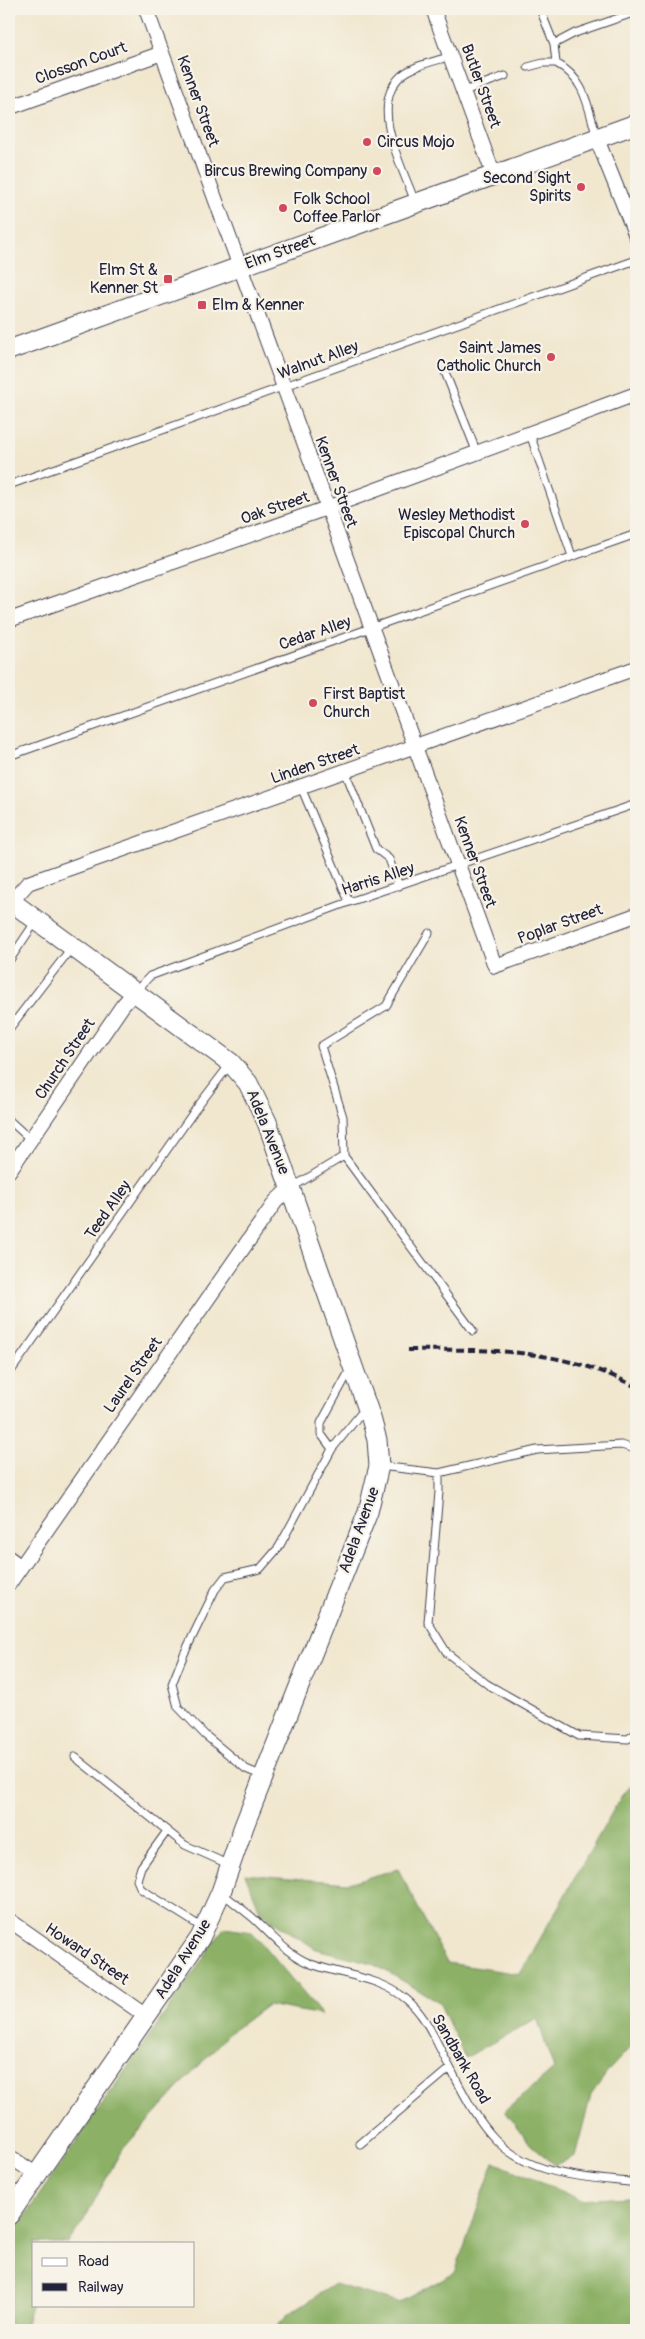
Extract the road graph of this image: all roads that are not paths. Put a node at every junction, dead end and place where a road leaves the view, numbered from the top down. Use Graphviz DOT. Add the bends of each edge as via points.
graph roads {
  1 [pos="146,9"];
  2 [pos="433,9"];
  3 [pos="540,9"];
  4 [pos="636,12"];
  5 [pos="554,44"];
  6 [pos="162,53"];
  7 [pos="452,56"];
  8 [pos="556,63"];
  9 [pos="528,67"];
  10 [pos="505,76"];
  11 [pos="464,91"];
  12 [pos="11,107"];
  13 [pos="636,124"];
  14 [pos="597,139"];
  15 [pos="494,176"];
  16 [pos="415,204"];
  17 [pos="636,236"];
  18 [pos="636,260"];
  19 [pos="240,267"];
  20 [pos="9,350"];
  21 [pos="446,372"];
  22 [pos="283,387"];
  23 [pos="636,394"];
  24 [pos="530,434"];
  25 [pos="477,453"];
  26 [pos="9,485"];
  27 [pos="327,508"];
  28 [pos="633,535"];
  29 [pos="572,556"];
  30 [pos="9,620"];
  31 [pos="371,627"];
  32 [pos="636,668"];
  33 [pos="415,748"];
  34 [pos="9,756"];
  35 [pos="345,771"];
  36 [pos="302,787"];
  37 [pos="636,804"];
  38 [pos="458,866"];
  39 [pos="399,886"];
  40 [pos="10,901"];
  41 [pos="349,902"];
  42 [pos="636,914"];
  43 [pos="36,920"];
  44 [pos="429,933"];
  45 [pos="72,946"];
  46 [pos="9,961"];
  47 [pos="495,966"];
  48 [pos="135,992"];
  49 [pos="9,1029"];
  50 [pos="231,1063"];
  51 [pos="9,1120"];
  52 [pos="31,1140"];
  53 [pos="344,1156"];
  54 [pos="9,1171"];
  55 [pos="290,1188"];
  56 [pos="473,1331"];
  57 [pos="353,1364"];
  58 [pos="9,1374"];
  59 [pos="368,1406"];
  60 [pos="332,1449"];
  61 [pos="636,1449"];
  62 [pos="379,1466"];
  63 [pos="439,1473"];
  64 [pos="9,1558"];
  65 [pos="21,1567"];
  66 [pos="9,1584"];
  67 [pos="636,1732"];
  68 [pos="75,1757"];
  69 [pos="264,1776"];
  70 [pos="167,1831"];
  71 [pos="230,1866"];
  72 [pos="221,1892"];
  73 [pos="9,1920"];
  74 [pos="204,1929"];
  75 [pos="146,2016"];
  76 [pos="450,2068"];
  77 [pos="360,2144"];
  78 [pos="9,2156"];
  79 [pos="37,2175"];
  80 [pos="636,2183"];
  81 [pos="9,2215"];
  1 -- 6 [label="street, Kenner Street"];
  2 -- 7 [label="street, Butler Street"];
  3 -- 5 [label="lane"];
  4 -- 5 [label="lane" via="575,33"];
  5 -- 8 [label="lane"];
  6 -- 12 [label="street, Closson Court"];
  6 -- 19 [label="street, Kenner Street"];
  7 -- 11 [label="street, Butler Street"];
  7 -- 16 [label="lane" via="401,76 386,107 389,129"];
  8 -- 9 [label="lane"];
  8 -- 14 [label="lane" via="570,70 577,79"];
  10 -- 11 [label="lane"];
  11 -- 15 [label="street, Butler Street"];
  13 -- 14 [label="street, Elm Street"];
  14 -- 15 [label="street, Elm Street"];
  14 -- 17 [label="street"];
  15 -- 16 [label="street, Elm Street"];
  16 -- 19 [label="street, Elm Street"];
  18 -- 22 [label="lane, Walnut Alley"];
  19 -- 20 [label="street, Elm Street"];
  19 -- 22 [label="street, Kenner Street"];
  21 -- 25 [label="lane"];
  22 -- 26 [label="lane, Walnut Alley"];
  22 -- 27 [label="street, Kenner Street"];
  23 -- 24 [label="street, Oak Street"];
  24 -- 25 [label="street, Oak Street"];
  24 -- 29 [label="lane"];
  25 -- 27 [label="street, Oak Street"];
  27 -- 30 [label="street, Oak Street"];
  27 -- 31 [label="street, Kenner Street"];
  28 -- 29 [label="lane, Cedar Alley"];
  29 -- 31 [label="lane, Cedar Alley"];
  31 -- 33 [label="street, Kenner Street"];
  31 -- 34 [label="lane, Cedar Alley"];
  32 -- 33 [label="street, Linden Street"];
  33 -- 35 [label="street, Linden Street"];
  33 -- 38 [label="street, Kenner Street"];
  35 -- 36 [label="street, Linden Street"];
  35 -- 39 [label="lane" via="376,849 389,859"];
  36 -- 40 [label="street, Linden Street" via="28,883"];
  36 -- 41 [label="lane"];
  37 -- 38 [label="lane, Harris Alley"];
  38 -- 39 [label="lane, Harris Alley"];
  38 -- 47 [label="street, Kenner Street"];
  39 -- 41 [label="lane, Harris Alley"];
  40 -- 43 [label="street, Adela Avenue"];
  41 -- 48 [label="lane, Harris Alley" via="150,976"];
  42 -- 47 [label="street, Poplar Street"];
  43 -- 45 [label="street, Adela Avenue"];
  43 -- 46 [label="lane"];
  44 -- 53 [label="lane" via="386,1006 321,1046 343,1117"];
  45 -- 48 [label="street, Adela Avenue"];
  45 -- 49 [label="lane"];
  48 -- 50 [label="street, Adela Avenue"];
  48 -- 52 [label="street, Church Street"];
  50 -- 55 [label="street, Adela Avenue" via="248,1083"];
  50 -- 58 [label="lane, Teed Alley"];
  51 -- 52 [label="lane"];
  52 -- 54 [label="street, Church Street"];
  53 -- 55 [label="lane"];
  53 -- 56 [label="lane"];
  55 -- 57 [label="street, Adela Avenue"];
  55 -- 65 [label="street, Laurel Street" via="276,1201"];
  57 -- 59 [label="street, Adela Avenue"];
  57 -- 60 [label="lane" via="321,1424 320,1434"];
  59 -- 60 [label="lane"];
  59 -- 62 [label="street, Adela Avenue" via="377,1440"];
  60 -- 69 [label="lane" via="279,1547 260,1569 226,1577 215,1590 172,1684 178,1707 205,1735 246,1769"];
  61 -- 63 [label="lane" via="621,1446 537,1450"];
  62 -- 63 [label="lane"];
  62 -- 69 [label="street, Adela Avenue" via="368,1512"];
  63 -- 67 [label="lane" via="428,1622 447,1653 487,1684 579,1736 628,1739"];
  64 -- 65 [label="street"];
  65 -- 66 [label="street, Laurel Street"];
  68 -- 70 [label="lane"];
  69 -- 71 [label="street, Adela Avenue"];
  70 -- 71 [label="lane" via="185,1845"];
  70 -- 74 [label="lane" via="141,1867 137,1880 141,1889"];
  71 -- 72 [label="street, Adela Avenue"];
  72 -- 74 [label="street, Adela Avenue"];
  72 -- 76 [label="lane, Sandbank Road" via="292,1954 311,1964 391,1987 408,2000 426,2020"];
  73 -- 75 [label="street, Howard Street"];
  74 -- 75 [label="street, Adela Avenue"];
  75 -- 79 [label="street, Adela Avenue"];
  76 -- 77 [label="lane"];
  76 -- 80 [label="lane, Sandbank Road" via="484,2126 507,2150 525,2161 559,2173"];
  78 -- 79 [label="street"];
  79 -- 81 [label="street, Adela Avenue"];
}
